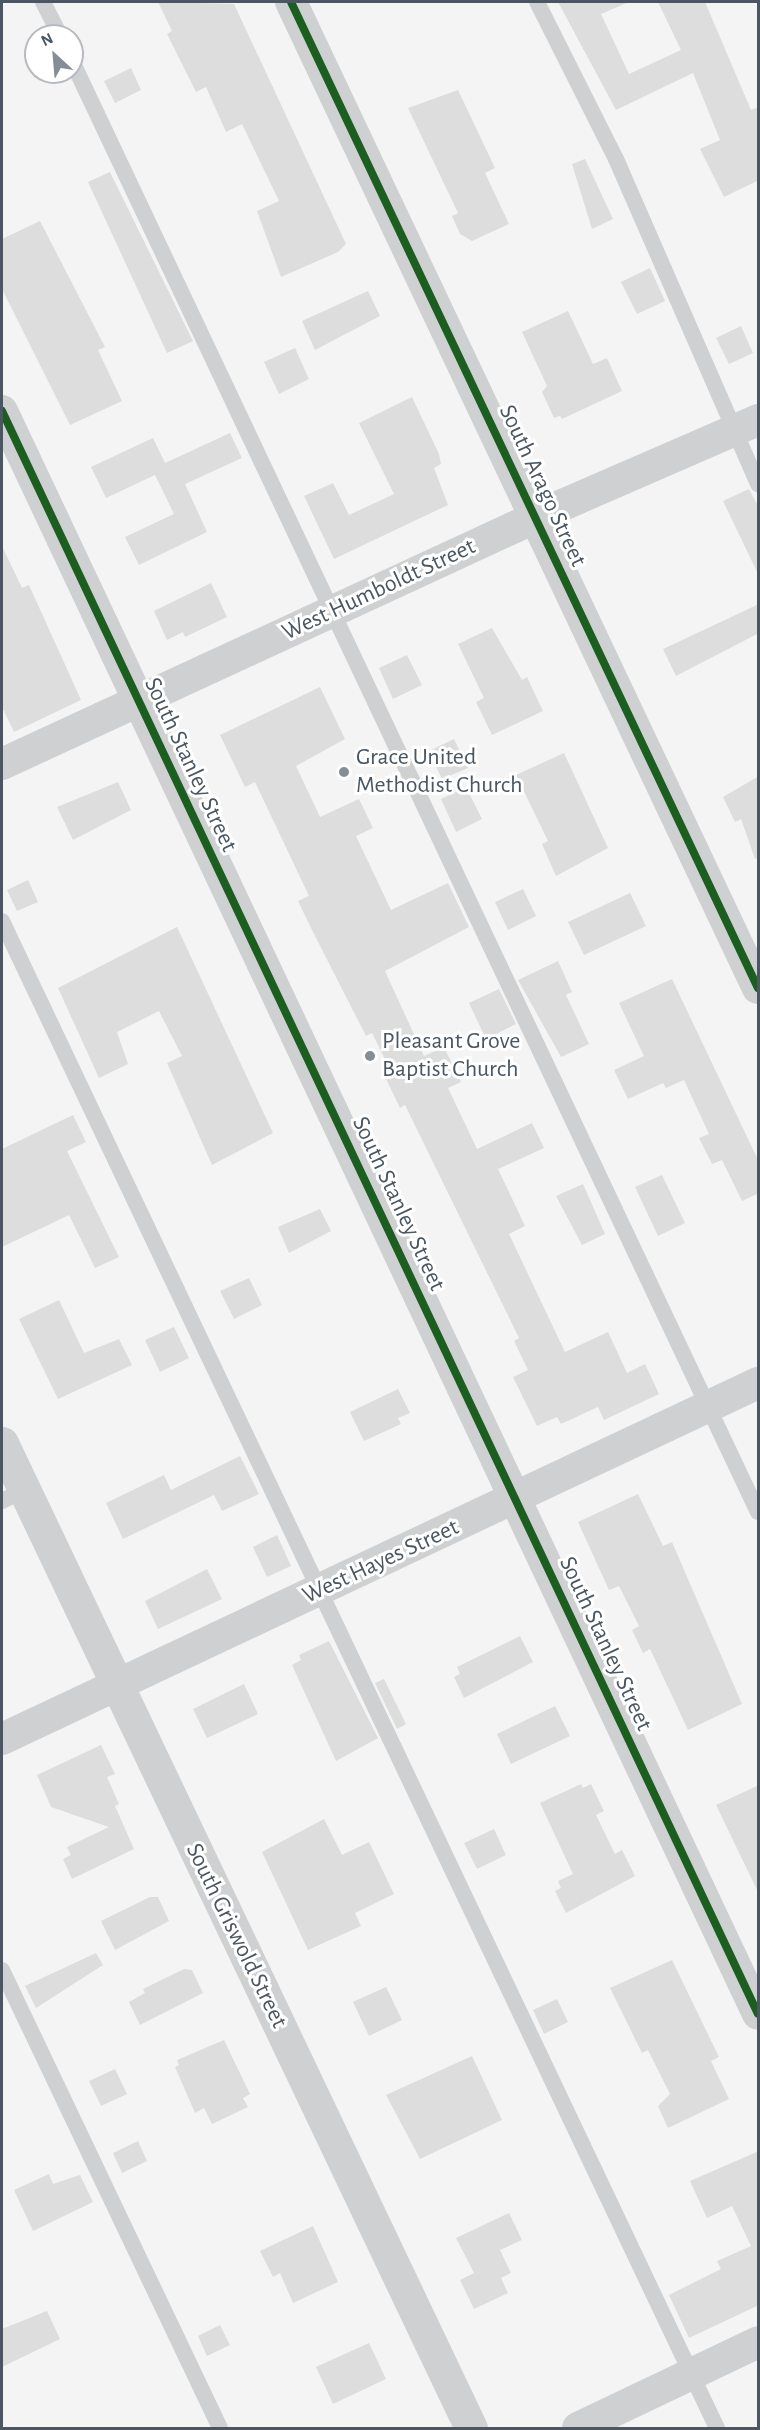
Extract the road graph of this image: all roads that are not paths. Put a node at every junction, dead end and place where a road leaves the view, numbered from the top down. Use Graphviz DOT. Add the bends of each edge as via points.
graph roads {
  1 [pos="44,2"];
  2 [pos="291,2"];
  3 [pos="537,2"];
  4 [pos="54,24"];
  5 [pos="83,84"];
  6 [pos="2,411"];
  7 [pos="746,427"];
  8 [pos="759,484"];
  9 [pos="536,518"];
  10 [pos="335,610"];
  11 [pos="138,701"];
  12 [pos="2,764"];
  13 [pos="2,921"];
  14 [pos="759,988"];
  15 [pos="759,1383"];
  16 [pos="709,1407"];
  17 [pos="2,1443"];
  18 [pos="13,1495"];
  19 [pos="515,1499"];
  20 [pos="759,1512"];
  21 [pos="318,1592"];
  22 [pos="117,1686"];
  23 [pos="2,1739"];
  24 [pos="2,1970"];
  25 [pos="759,2014"];
  26 [pos="759,2342"];
  27 [pos="691,2375"];
  28 [pos="220,2428"];
  29 [pos="471,2428"];
  30 [pos="578,2428"];
  31 [pos="717,2428"];
  1 -- 4 [label="lane"];
  2 -- 9 [label="street, South Arago Street"];
  3 -- 7 [label="lane"];
  5 -- 10 [label="lane"];
  6 -- 11 [label="street, South Stanley Street"];
  7 -- 8 [label="lane"];
  7 -- 9 [label="street, West Humboldt Street"];
  9 -- 10 [label="street, West Humboldt Street"];
  9 -- 14 [label="street, South Arago Street"];
  10 -- 11 [label="street, West Humboldt Street"];
  10 -- 16 [label="lane"];
  11 -- 12 [label="street, West Humboldt Street"];
  11 -- 19 [label="street, South Stanley Street"];
  13 -- 21 [label="lane"];
  15 -- 16 [label="street, West Hayes Street"];
  16 -- 19 [label="street, West Hayes Street"];
  16 -- 20 [label="lane"];
  17 -- 18 [label="street, South Griswold Street"];
  18 -- 22 [label="street, South Griswold Street"];
  19 -- 21 [label="street, West Hayes Street"];
  19 -- 25 [label="street, South Stanley Street"];
  21 -- 22 [label="street, West Hayes Street"];
  21 -- 27 [label="lane"];
  22 -- 23 [label="street, West Hayes Street"];
  22 -- 29 [label="street, South Griswold Street"];
  24 -- 28 [label="lane"];
  26 -- 27 [label="street"];
  27 -- 30 [label="street"];
  27 -- 31 [label="lane"];
}
